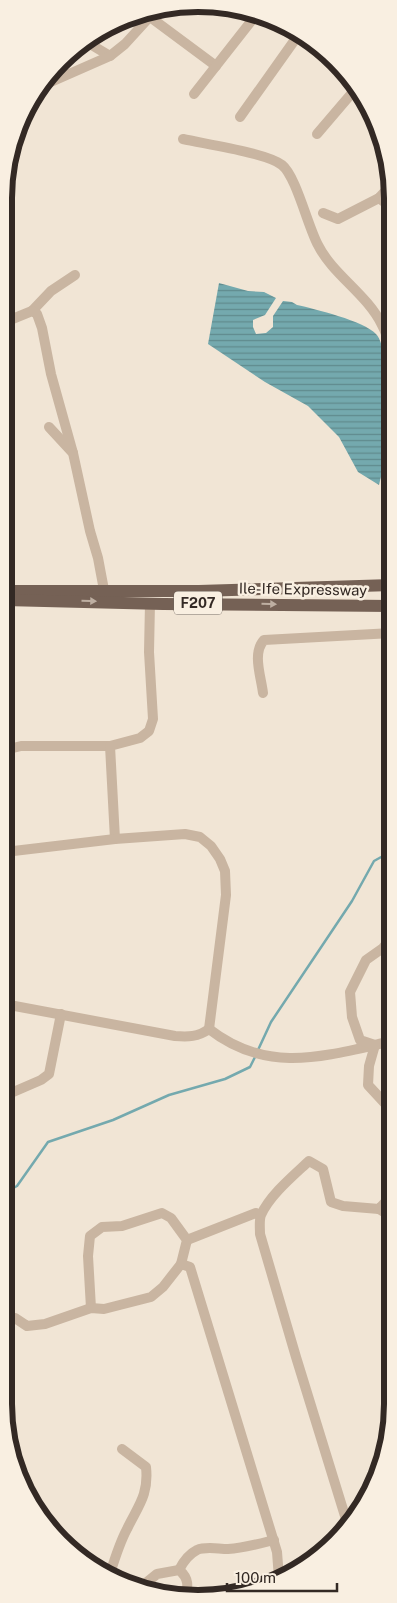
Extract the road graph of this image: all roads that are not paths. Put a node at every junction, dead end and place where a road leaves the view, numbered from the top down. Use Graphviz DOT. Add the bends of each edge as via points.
graph roads {
  1 [pos="157,17"];
  2 [pos="148,20"];
  3 [pos="252,20"];
  4 [pos="295,39"];
  5 [pos="92,46"];
  6 [pos="110,56"];
  7 [pos="216,66"];
  8 [pos="55,80"];
  9 [pos="352,93"];
  10 [pos="194,94"];
  11 [pos="240,117"];
  12 [pos="317,134"];
  13 [pos="183,139"];
  14 [pos="384,193"];
  15 [pos="379,198"];
  16 [pos="384,202"];
  17 [pos="323,213"];
  18 [pos="75,275"];
  19 [pos="32,311"];
  20 [pos="12,319"];
  21 [pos="384,331"];
  22 [pos="49,427"];
  23 [pos="73,453"];
  24 [pos="384,585"];
  25 [pos="104,590"];
  26 [pos="12,591"];
  27 [pos="164,591"];
  28 [pos="199,597"];
  29 [pos="12,600"];
  30 [pos="150,603"];
  31 [pos="163,604"];
  32 [pos="384,606"];
  33 [pos="384,633"];
  34 [pos="263,693"];
  35 [pos="110,746"];
  36 [pos="12,748"];
  37 [pos="115,839"];
  38 [pos="12,851"];
  39 [pos="384,947"];
  40 [pos="12,1005"];
  41 [pos="61,1014"];
  42 [pos="209,1029"];
  43 [pos="384,1043"];
  44 [pos="376,1045"];
  45 [pos="12,1093"];
  46 [pos="384,1102"];
  47 [pos="384,1204"];
  48 [pos="379,1209"];
  49 [pos="384,1212"];
  50 [pos="260,1216"];
  51 [pos="186,1240"];
  52 [pos="181,1264"];
  53 [pos="91,1308"];
  54 [pos="12,1319"];
  55 [pos="122,1449"];
  56 [pos="345,1519"];
  57 [pos="274,1540"];
  58 [pos="112,1569"];
  59 [pos="179,1570"];
  60 [pos="278,1572"];
  61 [pos="146,1583"];
  62 [pos="186,1590"];
  1 -- 7 [label="street"];
  2 -- 6 [label="street"];
  3 -- 7 [label="street"];
  4 -- 11 [label="street"];
  5 -- 6 [label="street"];
  6 -- 8 [label="street"];
  7 -- 10 [label="street"];
  9 -- 12 [label="street"];
  13 -- 21 [label="street" via="270,158 284,166 321,252 368,304"];
  14 -- 15 [label="street"];
  15 -- 16 [label="street"];
  15 -- 17 [label="street" via="338,219"];
  18 -- 19 [label="street" via="50,291"];
  19 -- 20 [label="street"];
  19 -- 23 [label="street" via="42,328"];
  22 -- 23 [label="street"];
  23 -- 25 [label="street"];
  24 -- 28 [label="main road, Ile-Ife Expressway / F207"];
  25 -- 26 [label="main road, Ile-Ife Expressway / F207"];
  25 -- 27 [label="main road, Ile-Ife Expressway / F207"];
  27 -- 28 [label="main road, Ile-Ife Expressway / F207"];
  27 -- 31 [label="main road"];
  28 -- 31 [label="main road, Ile-Ife Expressway / F207"];
  28 -- 32 [label="main road, Ile-Ife Expressway / F207, one-way"];
  29 -- 30 [label="main road, Ile-Ife Expressway / F207, one-way"];
  30 -- 31 [label="main road, Ile-Ife Expressway / F207"];
  30 -- 35 [label="street" via="153,719 149,731 140,738"];
  33 -- 34 [label="street" via="264,640 258,646 257,655"];
  35 -- 36 [label="street"];
  35 -- 37 [label="street"];
  37 -- 38 [label="street"];
  37 -- 42 [label="street" via="185,834 200,837 220,860 225,871 226,895"];
  39 -- 44 [label="street" via="366,960 350,992 352,1017 360,1040"];
  40 -- 41 [label="street"];
  41 -- 42 [label="street" via="175,1036 190,1037"];
  41 -- 45 [label="street" via="49,1074"];
  42 -- 44 [label="street" via="231,1045 268,1056 308,1059"];
  43 -- 44 [label="street"];
  44 -- 46 [label="street" via="369,1066 368,1085"];
  47 -- 48 [label="street"];
  48 -- 49 [label="street"];
  48 -- 50 [label="street" via="331,1202 323,1169 308,1161"];
  50 -- 51 [label="street" via="256,1213"];
  50 -- 56 [label="street" via="260,1234"];
  51 -- 52 [label="street"];
  51 -- 53 [label="street" via="171,1218 162,1212 122,1226 102,1227 90,1236"];
  52 -- 53 [label="street" via="151,1297 104,1309"];
  52 -- 57 [label="street" via="190,1267"];
  53 -- 54 [label="street" via="45,1324 27,1326"];
  55 -- 58 [label="street" via="146,1468 148,1482"];
  57 -- 59 [label="street" via="249,1546 203,1548 195,1551"];
  57 -- 60 [label="street"];
  59 -- 61 [label="street" via="157,1574"];
  59 -- 62 [label="street" via="188,1581"];
}
